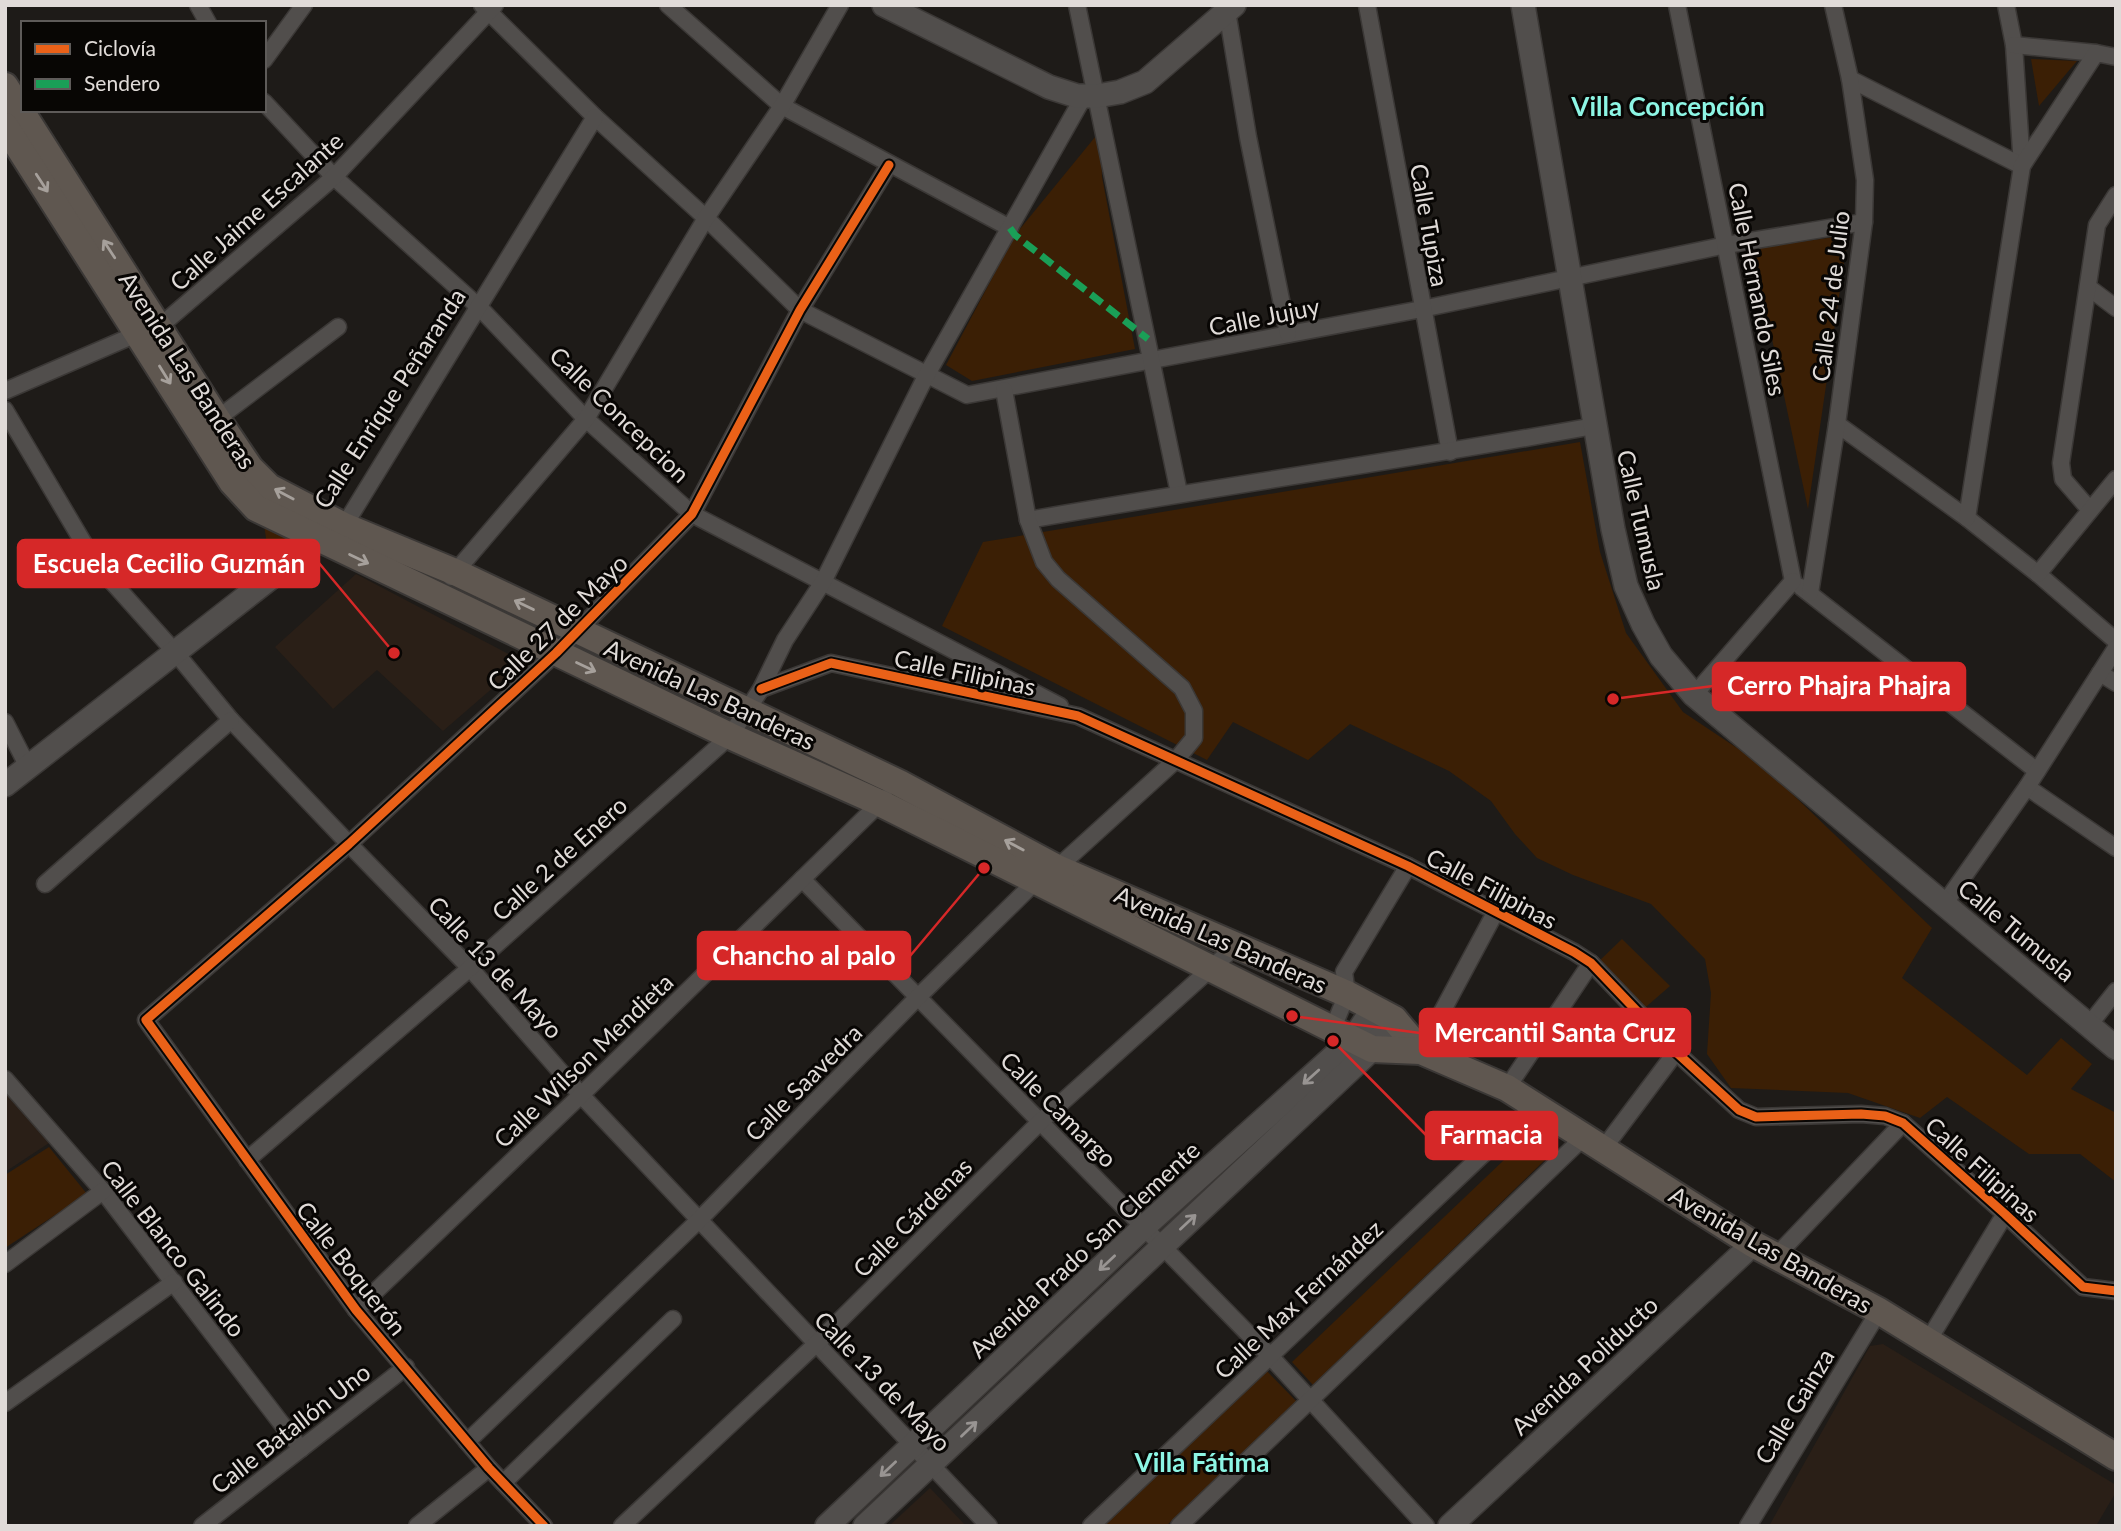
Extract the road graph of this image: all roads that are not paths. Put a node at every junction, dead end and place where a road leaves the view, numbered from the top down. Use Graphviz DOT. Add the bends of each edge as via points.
graph roads {
  1 [pos="198,5"];
  2 [pos="304,5"];
  3 [pos="668,5"];
  4 [pos="840,5"];
  5 [pos="884,5"];
  6 [pos="1077,5"];
  7 [pos="1367,5"];
  8 [pos="1524,5"];
  9 [pos="1678,5"];
  10 [pos="1833,5"];
  11 [pos="2006,5"];
  12 [pos="488,7"];
  13 [pos="1230,8"];
  14 [pos="207,21"];
  15 [pos="2014,45"];
  16 [pos="2095,53"];
  17 [pos="266,57"];
  18 [pos="2116,57"];
  19 [pos="1850,79"];
  20 [pos="1090,96"];
  21 [pos="8,104"];
  22 [pos="266,104"];
  23 [pos="782,106"];
  24 [pos="596,117"];
  25 [pos="889,165"];
  26 [pos="2022,166"];
  27 [pos="334,177"];
  28 [pos="2116,195"];
  29 [pos="706,218"];
  30 [pos="1864,222"];
  31 [pos="1010,228"];
  32 [pos="1726,245"];
  33 [pos="1569,279"];
  34 [pos="2088,288"];
  35 [pos="479,307"];
  36 [pos="2116,308"];
  37 [pos="1422,309"];
  38 [pos="800,310"];
  39 [pos="338,327"];
  40 [pos="149,330"];
  41 [pos="1288,334"];
  42 [pos="1153,360"];
  43 [pos="926,376"];
  44 [pos="1004,390"];
  45 [pos="5,391"];
  46 [pos="5,410"];
  47 [pos="217,419"];
  48 [pos="586,419"];
  49 [pos="1837,424"];
  50 [pos="1594,426"];
  51 [pos="1450,452"];
  52 [pos="2116,479"];
  53 [pos="1179,493"];
  54 [pos="2090,510"];
  55 [pos="692,514"];
  56 [pos="1967,518"];
  57 [pos="1028,520"];
  58 [pos="344,526"];
  59 [pos="319,540"];
  60 [pos="455,572"];
  61 [pos="2038,574"];
  62 [pos="1793,581"];
  63 [pos="823,582"];
  64 [pos="1810,593"];
  65 [pos="436,596"];
  66 [pos="579,632"];
  67 [pos="2116,641"];
  68 [pos="2116,649"];
  69 [pos="175,652"];
  70 [pos="556,653"];
  71 [pos="2100,673"];
  72 [pos="2116,683"];
  73 [pos="1694,695"];
  74 [pos="754,700"];
  75 [pos="1078,716"];
  76 [pos="231,720"];
  77 [pos="5,722"];
  78 [pos="730,736"];
  79 [pos="1176,760"];
  80 [pos="28,767"];
  81 [pos="2037,771"];
  82 [pos="900,783"];
  83 [pos="5,785"];
  84 [pos="2027,787"];
  85 [pos="880,803"];
  86 [pos="349,844"];
  87 [pos="2116,848"];
  88 [pos="1408,866"];
  89 [pos="1046,875"];
  90 [pos="802,879"];
  91 [pos="45,884"];
  92 [pos="1945,903"];
  93 [pos="1495,913"];
  94 [pos="1237,945"];
  95 [pos="1591,963"];
  96 [pos="470,968"];
  97 [pos="1213,968"];
  98 [pos="2116,991"];
  99 [pos="1347,994"];
  100 [pos="917,999"];
  101 [pos="1383,1014"];
  102 [pos="146,1020"];
  103 [pos="2089,1025"];
  104 [pos="1353,1039"];
  105 [pos="2116,1048"];
  106 [pos="1421,1051"];
  107 [pos="1676,1052"];
  108 [pos="5,1079"];
  109 [pos="1507,1088"];
  110 [pos="581,1095"];
  111 [pos="1535,1105"];
  112 [pos="1040,1122"];
  113 [pos="1903,1123"];
  114 [pos="1593,1143"];
  115 [pos="247,1160"];
  116 [pos="103,1191"];
  117 [pos="2006,1214"];
  118 [pos="699,1220"];
  119 [pos="1144,1227"];
  120 [pos="1753,1244"];
  121 [pos="1161,1247"];
  122 [pos="1777,1255"];
  123 [pos="5,1265"];
  124 [pos="174,1282"];
  125 [pos="2116,1291"];
  126 [pos="356,1310"];
  127 [pos="1879,1311"];
  128 [pos="673,1320"];
  129 [pos="1928,1341"];
  130 [pos="816,1345"];
  131 [pos="1271,1357"];
  132 [pos="405,1367"];
  133 [pos="1311,1400"];
  134 [pos="5,1403"];
  135 [pos="467,1442"];
  136 [pos="914,1444"];
  137 [pos="300,1449"];
  138 [pos="2116,1457"];
  139 [pos="932,1465"];
  140 [pos="489,1468"];
  141 [pos="503,1483"];
  142 [pos="202,1526"];
  143 [pos="416,1526"];
  144 [pos="544,1526"];
  145 [pos="622,1526"];
  146 [pos="827,1526"];
  147 [pos="865,1526"];
  148 [pos="989,1526"];
  149 [pos="1091,1526"];
  150 [pos="1179,1526"];
  151 [pos="1426,1526"];
  152 [pos="1450,1526"];
  153 [pos="1748,1526"];
  1 -- 14 [label="street"];
  2 -- 17 [label="street"];
  3 -- 23 [label="street"];
  4 -- 23 [label="street"];
  5 -- 20 [label="street" via="1049,87"];
  6 -- 20 [label="street"];
  7 -- 37 [label="street, Calle Tupiza"];
  8 -- 33 [label="street, Calle Tumusla"];
  9 -- 32 [label="street, Calle Hernando Siles"];
  10 -- 19 [label="street, Calle 24 de Julio"];
  11 -- 15 [label="street"];
  12 -- 24 [label="street"];
  12 -- 27 [label="street, Calle Jaime Escalante"];
  13 -- 20 [label="street" via="1145,82 1120,92"];
  13 -- 41 [label="street" via="1248,137"];
  15 -- 16 [label="street"];
  15 -- 26 [label="street"];
  16 -- 18 [label="street"];
  16 -- 26 [label="street"];
  19 -- 26 [label="street"];
  19 -- 30 [label="street, Calle 24 de Julio" via="1865,180"];
  20 -- 31 [label="street, Calle 2 de Enero"];
  20 -- 42 [label="street"];
  21 -- 40 [label="main road, Avenida Las Banderas"];
  22 -- 27 [label="street, Calle Concepcion"];
  23 -- 25 [label="street"];
  23 -- 29 [label="street"];
  24 -- 29 [label="street"];
  24 -- 35 [label="street, Calle Enrique Peñaranda"];
  25 -- 31 [label="street"];
  25 -- 38 [label="street, Calle 27 de Mayo"];
  26 -- 56 [label="street"];
  27 -- 35 [label="street, Calle Concepcion"];
  27 -- 40 [label="street, Calle Jaime Escalante"];
  28 -- 34 [label="street" via="2097,225"];
  29 -- 38 [label="street"];
  29 -- 48 [label="street"];
  30 -- 32 [label="street, Calle Jujuy"];
  30 -- 49 [label="street, Calle 24 de Julio"];
  31 -- 43 [label="street, Calle 2 de Enero"];
  32 -- 33 [label="street, Calle Jujuy"];
  32 -- 62 [label="street, Calle Hernando Siles"];
  33 -- 37 [label="street, Calle Jujuy"];
  33 -- 50 [label="street, Calle Tumusla"];
  34 -- 36 [label="street"];
  34 -- 54 [label="street" via="2061,463 2063,479"];
  35 -- 48 [label="street, Calle Concepcion"];
  35 -- 58 [label="street, Calle Enrique Peñaranda"];
  37 -- 41 [label="street, Calle Jujuy"];
  37 -- 51 [label="street, Calle Tupiza"];
  38 -- 43 [label="street"];
  38 -- 55 [label="street, Calle 27 de Mayo"];
  39 -- 47 [label="street"];
  40 -- 45 [label="street, Calle Jaime Escalante"];
  40 -- 47 [label="main road, Avenida Las Banderas"];
  40 -- 59 [label="main road, Avenida Las Banderas, one-way" via="232,482 256,508"];
  41 -- 42 [label="street, Calle Jujuy"];
  42 -- 44 [label="street, Calle Jujuy"];
  42 -- 53 [label="street"];
  43 -- 44 [label="street, Calle Jujuy" via="967,396"];
  43 -- 63 [label="street, Calle 2 de Enero"];
  44 -- 57 [label="street, Calle Saavedra"];
  46 -- 69 [label="street, Calle 13 de Mayo" via="96,564"];
  58 -- 47 [label="main road, Avenida Las Banderas, one-way" via="269,487 250,468"];
  48 -- 55 [label="street, Calle Concepcion"];
  48 -- 60 [label="street"];
  49 -- 56 [label="street"];
  49 -- 64 [label="street, Calle 24 de Julio"];
  50 -- 51 [label="street"];
  50 -- 73 [label="street, Calle Tumusla" via="1626,586 1661,656"];
  51 -- 53 [label="street"];
  52 -- 54 [label="street"];
  53 -- 57 [label="street"];
  54 -- 61 [label="street"];
  55 -- 63 [label="street, Calle Concepcion"];
  55 -- 66 [label="street, Calle 27 de Mayo"];
  56 -- 61 [label="street"];
  57 -- 79 [label="street, Calle Saavedra" via="1044,562 1059,579 1182,688 1194,711 1194,738"];
  58 -- 59 [label="street, Calle Enrique Peñaranda"];
  58 -- 60 [label="main road, Avenida Las Banderas"];
  59 -- 65 [label="main road, Avenida Las Banderas, one-way"];
  59 -- 69 [label="street, Calle Enrique Peñaranda"];
  60 -- 65 [label="street"];
  66 -- 60 [label="main road, Avenida Las Banderas, one-way"];
  61 -- 67 [label="street"];
  62 -- 64 [label="street"];
  62 -- 73 [label="street"];
  63 -- 74 [label="street, Calle 2 de Enero" via="785,639"];
  63 -- 75 [label="street, Calle Concepcion"];
  64 -- 81 [label="street"];
  65 -- 70 [label="main road, Avenida Las Banderas"];
  66 -- 70 [label="street, Calle 27 de Mayo"];
  66 -- 74 [label="main road, Avenida Las Banderas"];
  68 -- 71 [label="street"];
  69 -- 76 [label="street, Calle 13 de Mayo"];
  69 -- 80 [label="street, Calle Enrique Peñaranda"];
  70 -- 78 [label="main road, Avenida Las Banderas, one-way"];
  70 -- 86 [label="street, Calle 27 de Mayo"];
  71 -- 72 [label="street"];
  71 -- 81 [label="street"];
  73 -- 92 [label="street, Calle Tumusla"];
  74 -- 75 [label="street, Calle Filipinas" via="831,663"];
  74 -- 78 [label="street, Calle 2 de Enero"];
  74 -- 82 [label="main road, Avenida Las Banderas"];
  75 -- 79 [label="street, Calle Filipinas"];
  76 -- 86 [label="street, Calle 13 de Mayo"];
  76 -- 91 [label="street"];
  77 -- 80 [label="street"];
  78 -- 85 [label="main road, Avenida Las Banderas"];
  78 -- 96 [label="street, Calle 2 de Enero"];
  79 -- 88 [label="street, Calle Filipinas"];
  79 -- 89 [label="street, Calle Saavedra"];
  80 -- 83 [label="street, Calle Enrique Peñaranda"];
  81 -- 84 [label="street"];
  82 -- 85 [label="street, Calle Wilson Mendieta"];
  89 -- 82 [label="main road, Avenida Las Banderas, one-way"];
  84 -- 87 [label="street"];
  84 -- 92 [label="street"];
  85 -- 89 [label="main road, Avenida Las Banderas"];
  85 -- 90 [label="street, Calle Wilson Mendieta"];
  86 -- 96 [label="street, Calle 13 de Mayo"];
  86 -- 102 [label="street, Calle 27 de Mayo"];
  88 -- 93 [label="street, Calle Filipinas"];
  88 -- 99 [label="street" via="1344,972"];
  89 -- 94 [label="main road, Avenida Las Banderas"];
  89 -- 97 [label="main road, Avenida Las Banderas"];
  89 -- 100 [label="street, Calle Saavedra"];
  90 -- 100 [label="street, Calle Camargo"];
  90 -- 110 [label="street, Calle Wilson Mendieta"];
  92 -- 103 [label="street, Calle Tumusla"];
  93 -- 95 [label="street, Calle Filipinas"];
  93 -- 106 [label="street"];
  94 -- 97 [label="street, Calle Cárdenas"];
  94 -- 99 [label="main road, Avenida Las Banderas"];
  95 -- 107 [label="street, Calle Filipinas"];
  95 -- 109 [label="street"];
  96 -- 110 [label="street, Calle 13 de Mayo"];
  96 -- 115 [label="street, Calle 2 de Enero"];
  97 -- 104 [label="main road, Avenida Las Banderas"];
  97 -- 112 [label="street, Calle Cárdenas"];
  98 -- 103 [label="street"];
  99 -- 101 [label="main road, Avenida Las Banderas"];
  99 -- 104 [label="street"];
  100 -- 112 [label="street, Calle Camargo"];
  100 -- 118 [label="street, Calle Saavedra"];
  101 -- 104 [label="street, Avenida Prado San Clemente"];
  101 -- 106 [label="main road, Avenida Las Banderas"];
  102 -- 115 [label="street, Calle Boquerón"];
  103 -- 105 [label="street, Calle Tumusla"];
  104 -- 106 [label="main road, Avenida Las Banderas"];
  104 -- 119 [label="street, Avenida Prado San Clemente, one-way"];
  121 -- 104 [label="street, Avenida Prado San Clemente, one-way"];
  106 -- 109 [label="main road, Avenida Las Banderas"];
  107 -- 113 [label="street, Calle Filipinas" via="1739,1110 1756,1116 1861,1114"];
  107 -- 114 [label="street"];
  108 -- 116 [label="street, Calle Blanco Galindo"];
  109 -- 111 [label="main road, Avenida Las Banderas"];
  110 -- 118 [label="street, Calle 13 de Mayo"];
  110 -- 126 [label="street, Calle Wilson Mendieta"];
  111 -- 114 [label="main road, Avenida Las Banderas"];
  111 -- 131 [label="street, Calle Max Fernández"];
  112 -- 119 [label="street, Calle Camargo"];
  112 -- 130 [label="street, Calle Cárdenas"];
  113 -- 117 [label="street, Calle Filipinas"];
  113 -- 122 [label="street"];
  114 -- 120 [label="main road, Avenida Las Banderas"];
  114 -- 133 [label="street"];
  115 -- 126 [label="street, Calle Boquerón"];
  116 -- 123 [label="street"];
  116 -- 124 [label="street, Calle Blanco Galindo"];
  117 -- 125 [label="street, Calle Filipinas" via="2083,1287"];
  117 -- 129 [label="street"];
  118 -- 130 [label="street, Calle 13 de Mayo"];
  118 -- 135 [label="street, Calle Saavedra"];
  119 -- 121 [label="street, Calle Camargo"];
  119 -- 136 [label="street, Avenida Prado San Clemente, one-way"];
  120 -- 122 [label="main road, Avenida Las Banderas"];
  120 -- 152 [label="street, Avenida Poliducto"];
  121 -- 131 [label="street, Calle Camargo"];
  139 -- 121 [label="street, Avenida Prado San Clemente, one-way"];
  122 -- 127 [label="main road, Avenida Las Banderas"];
  124 -- 134 [label="street"];
  124 -- 137 [label="street, Calle Blanco Galindo"];
  126 -- 132 [label="street, Calle Boquerón"];
  127 -- 129 [label="main road, Avenida Las Banderas"];
  127 -- 153 [label="street, Calle Gainza"];
  128 -- 141 [label="street"];
  129 -- 138 [label="main road, Avenida Las Banderas"];
  130 -- 136 [label="street, Calle 13 de Mayo"];
  130 -- 145 [label="street, Calle Cárdenas"];
  131 -- 133 [label="street, Calle Camargo"];
  131 -- 149 [label="street, Calle Max Fernández"];
  132 -- 135 [label="street, Calle Boquerón"];
  132 -- 137 [label="street, Calle Batallón Uno"];
  133 -- 150 [label="street"];
  133 -- 151 [label="street, Calle Camargo"];
  135 -- 140 [label="street, Calle Boquerón"];
  136 -- 139 [label="street, Calle 13 de Mayo"];
  136 -- 146 [label="street, Avenida Prado San Clemente, one-way"];
  137 -- 142 [label="street, Calle Batallón Uno"];
  139 -- 147 [label="street, Avenida Prado San Clemente"];
  139 -- 148 [label="street, Calle 13 de Mayo"];
  140 -- 141 [label="street, Calle Boquerón"];
  140 -- 143 [label="street"];
  141 -- 144 [label="street, Calle Boquerón"];
}
